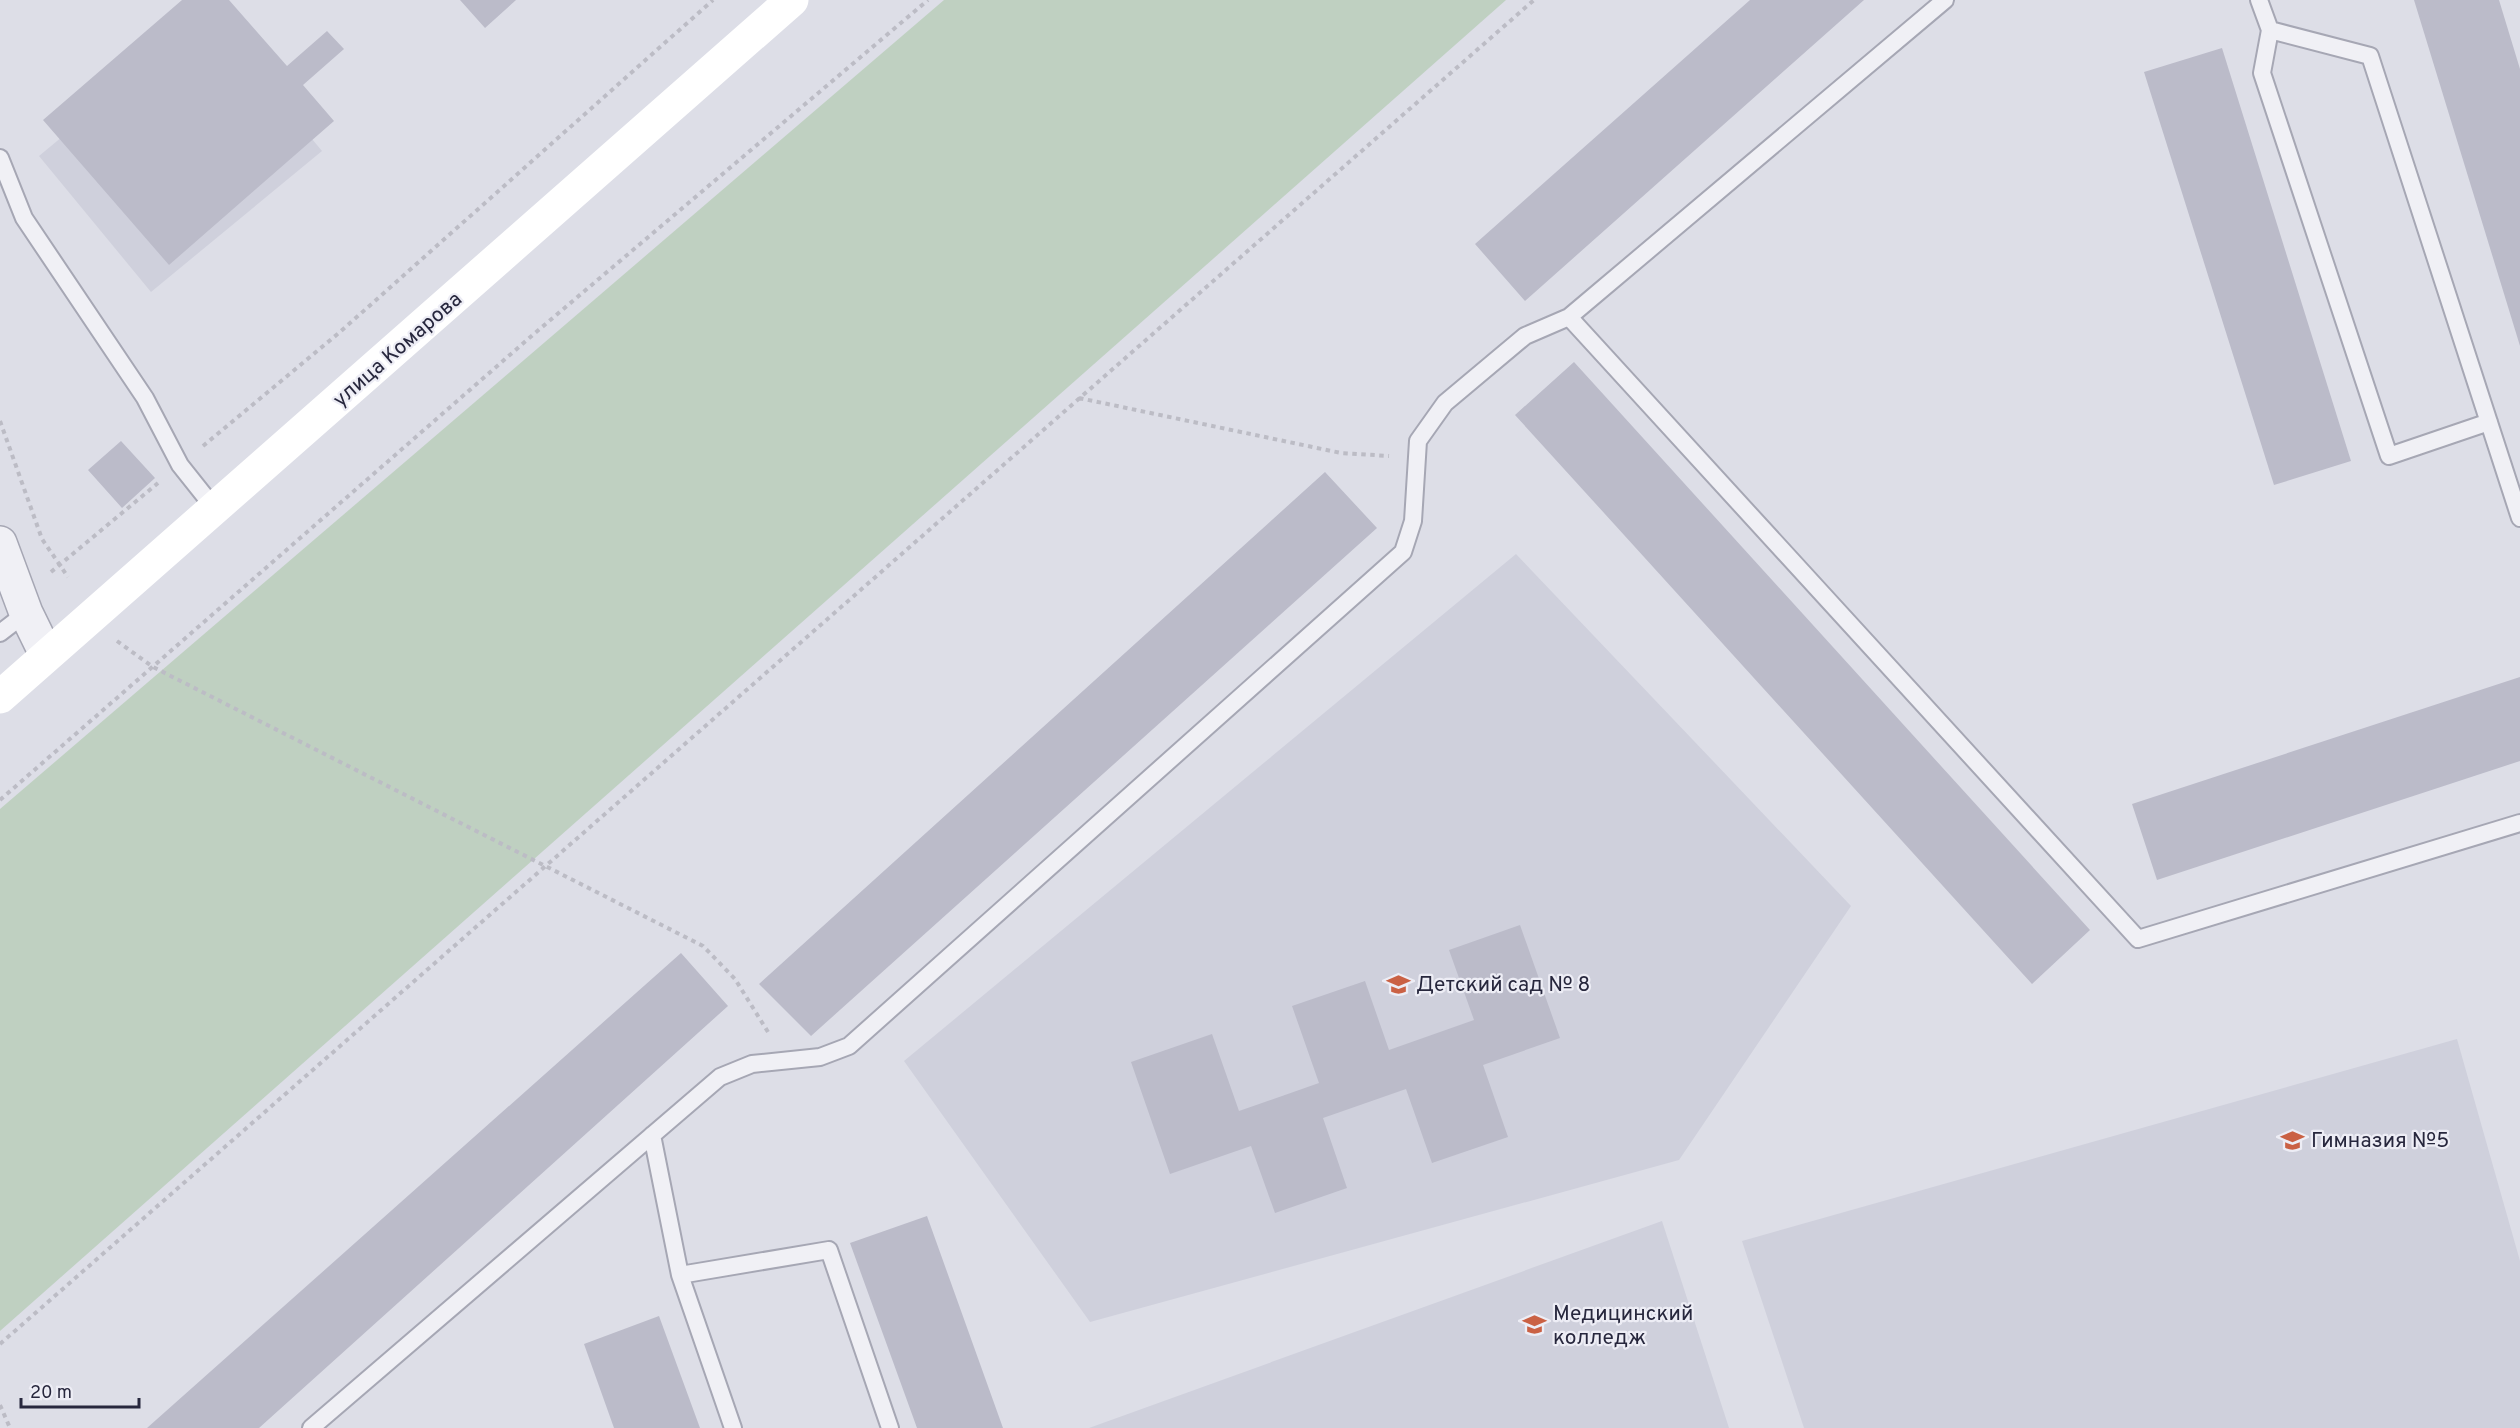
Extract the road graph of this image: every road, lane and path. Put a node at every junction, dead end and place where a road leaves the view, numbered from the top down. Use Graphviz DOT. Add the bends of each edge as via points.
graph roads {
  1 [pos="713,0"];
  2 [pos="792,0"];
  3 [pos="928,0"];
  4 [pos="1534,0"];
  5 [pos="1945,0"];
  6 [pos="2259,0"];
  7 [pos="2270,30"];
  8 [pos="0,158"];
  9 [pos="1569,317"];
  10 [pos="1079,398"];
  11 [pos="0,421"];
  12 [pos="2489,422"];
  13 [pos="1417,458"];
  14 [pos="180,465"];
  15 [pos="215,509"];
  16 [pos="2520,518"];
  17 [pos="0,543"];
  18 [pos="60,565"];
  19 [pos="51,573"];
  20 [pos="68,577"];
  21 [pos="26,613"];
  22 [pos="0,633"];
  23 [pos="117,641"];
  24 [pos="46,654"];
  25 [pos="153,667"];
  26 [pos="0,697"];
  27 [pos="0,800"];
  28 [pos="2520,824"];
  29 [pos="544,866"];
  30 [pos="787,1061"];
  31 [pos="652,1135"];
  32 [pos="680,1275"];
  33 [pos="0,1344"];
  34 [pos="0,1405"];
  35 [pos="10,1428"];
  36 [pos="311,1428"];
  37 [pos="733,1428"];
  38 [pos="890,1428"];
  1 -- 14 [label="path" via="340,332"];
  2 -- 15 [label="main road, улица Комарова"];
  3 -- 25 [label="path" via="544,325"];
  4 -- 10 [label="path"];
  5 -- 9 [label="lane"];
  6 -- 7 [label="lane"];
  7 -- 12 [label="lane" via="2370,56"];
  7 -- 12 [label="lane" via="2262,73 2389,456"];
  8 -- 14 [label="lane" via="24,218 145,398"];
  9 -- 13 [label="lane" via="1525,336 1445,403 1418,441"];
  9 -- 28 [label="lane" via="2138,939"];
  10 -- 13 [label="path" via="1341,453"];
  10 -- 29 [label="path"];
  11 -- 18 [label="path" via="42,539"];
  12 -- 16 [label="lane"];
  13 -- 30 [label="lane" via="1413,521 1403,552 849,1046 820,1057"];
  14 -- 15 [label="lane"];
  14 -- 18 [label="path"];
  15 -- 24 [label="main road, улица Комарова"];
  17 -- 21 [label="street"];
  18 -- 19 [label="path"];
  18 -- 20 [label="path"];
  21 -- 22 [label="lane"];
  21 -- 24 [label="street"];
  23 -- 25 [label="path"];
  24 -- 26 [label="main road, улица Комарова"];
  25 -- 27 [label="path"];
  25 -- 29 [label="path"];
  29 -- 30 [label="path" via="703,946 735,979"];
  29 -- 33 [label="path"];
  30 -- 31 [label="lane" via="752,1064 720,1077"];
  31 -- 32 [label="lane"];
  31 -- 36 [label="lane"];
  32 -- 37 [label="lane"];
  32 -- 38 [label="lane" via="829,1250"];
  34 -- 35 [label="path"];
}
